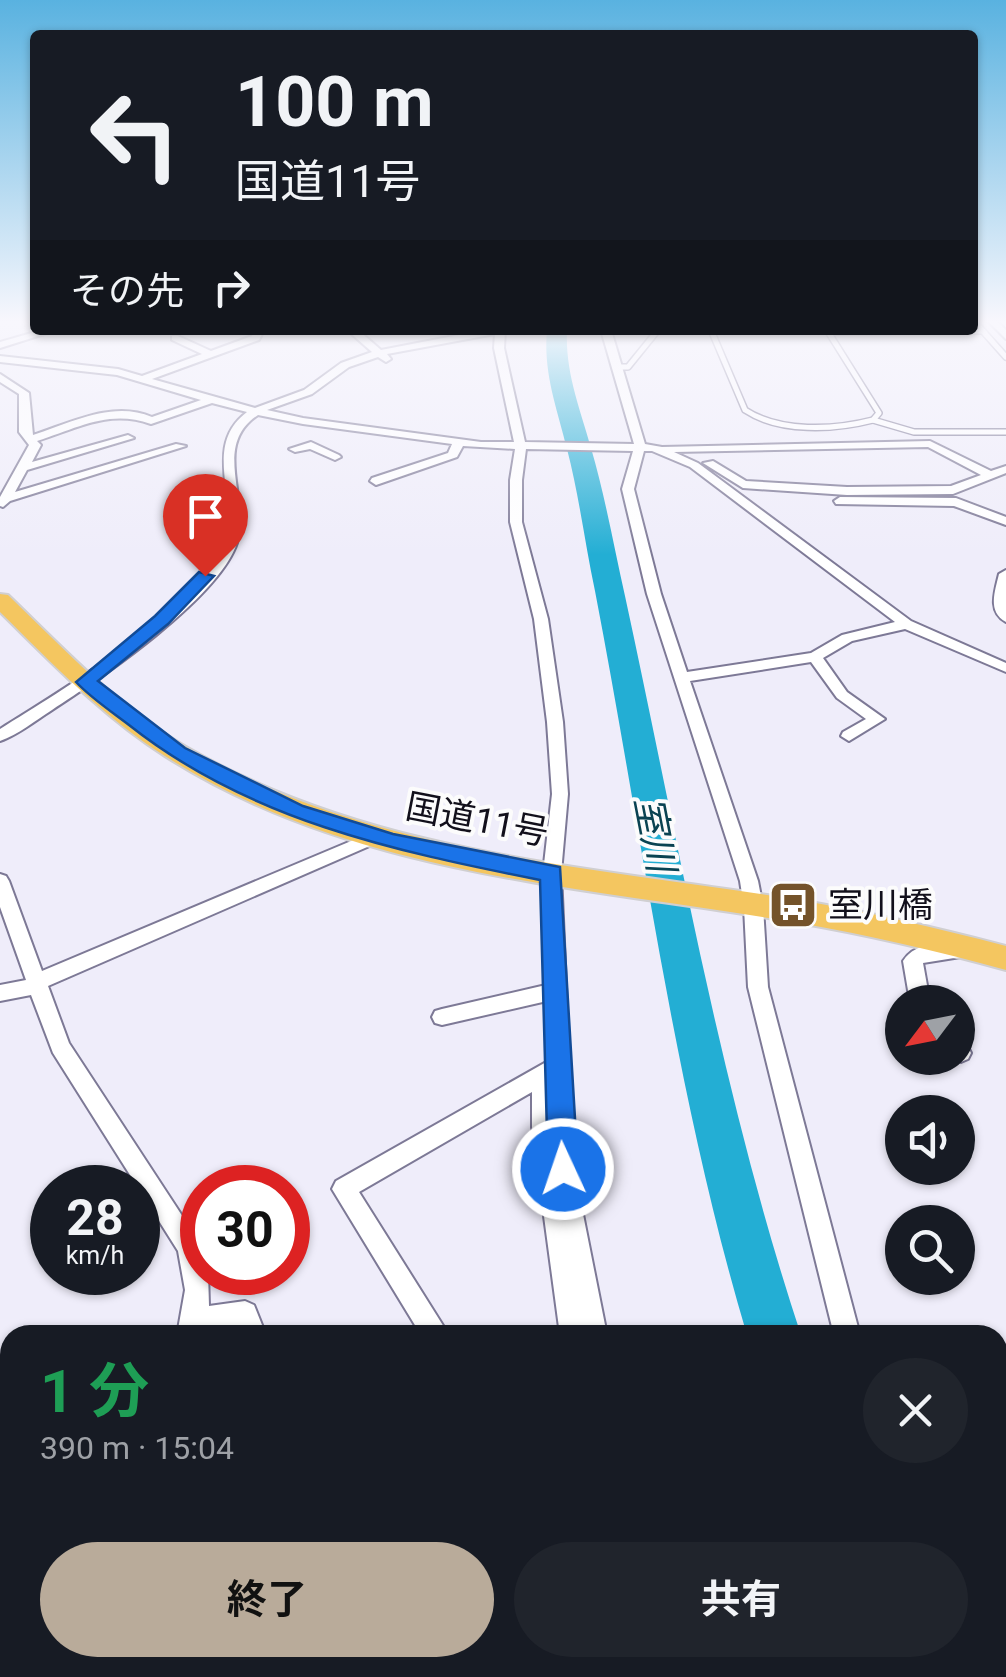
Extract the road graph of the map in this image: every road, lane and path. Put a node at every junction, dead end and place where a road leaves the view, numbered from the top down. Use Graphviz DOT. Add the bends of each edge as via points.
graph roads {
  1 [pos="24,398"];
  2 [pos="206,398"];
  3 [pos="290,398"];
  4 [pos="514,398"];
  5 [pos="623,398"];
  6 [pos="740,398"];
  7 [pos="870,398"];
  8 [pos="212,400"];
  9 [pos="255,412"];
  10 [pos="874,420"];
  11 [pos="308,422"];
  12 [pos="1006,432"];
  13 [pos="128,438"];
  14 [pos="31,439"];
  15 [pos="459,442"];
  16 [pos="180,446"];
  17 [pos="524,446"];
  18 [pos="633,446"];
  19 [pos="683,447"];
  20 [pos="662,450"];
  21 [pos="336,456"];
  22 [pos="22,468"];
  23 [pos="1006,469"];
  24 [pos="990,474"];
  25 [pos="376,482"];
  26 [pos="725,488"];
  27 [pos="2,503"];
  28 [pos="1006,521"];
  29 [pos="1006,574"];
  30 [pos="0,600"];
  31 [pos="1006,618"];
  32 [pos="906,624"];
  33 [pos="815,658"];
  34 [pos="1006,668"];
  35 [pos="680,678"];
  36 [pos="86,682"];
  37 [pos="0,736"];
  38 [pos="849,736"];
  39 [pos="374,837"];
  40 [pos="555,874"];
  41 [pos="0,881"];
  42 [pos="748,904"];
  43 [pos="971,948"];
  44 [pos="1006,958"];
  45 [pos="35,985"];
  46 [pos="917,985"];
  47 [pos="554,991"];
  48 [pos="0,993"];
  49 [pos="442,1017"];
  50 [pos="550,1070"];
  51 [pos="192,1325"];
  52 [pos="200,1325"];
  53 [pos="249,1325"];
  54 [pos="430,1325"];
  55 [pos="572,1325"];
  56 [pos="592,1325"];
  57 [pos="844,1325"];
  1 -- 14 [label="street"];
  2 -- 8 [label="street"];
  3 -- 9 [label="street"];
  4 -- 17 [label="street"];
  5 -- 18 [label="street"];
  6 -- 10 [label="lane" via="754,418 780,425"];
  7 -- 10 [label="lane" via="879,413"];
  8 -- 9 [label="street"];
  8 -- 14 [label="street" via="151,421 140,413 118,414"];
  9 -- 11 [label="street"];
  9 -- 36 [label="street" via="231,439 232,540 224,555 162,620"];
  10 -- 12 [label="lane" via="914,432"];
  11 -- 15 [label="street"];
  11 -- 21 [label="street" via="300,447"];
  13 -- 22 [label="street"];
  14 -- 22 [label="street" via="35,445"];
  15 -- 17 [label="street"];
  15 -- 25 [label="street" via="454,462"];
  16 -- 27 [label="street"];
  17 -- 18 [label="street"];
  17 -- 40 [label="street" via="516,522 542,620 555,722"];
  18 -- 20 [label="street"];
  18 -- 35 [label="street" via="628,488"];
  19 -- 20 [label="street"];
  19 -- 24 [label="street" via="930,444"];
  19 -- 24 [label="street" via="743,484 953,490"];
  20 -- 26 [label="street"];
  22 -- 27 [label="street"];
  23 -- 24 [label="street"];
  26 -- 28 [label="street" via="870,504 956,502"];
  26 -- 32 [label="street"];
  29 -- 31 [label="street" via="999,600"];
  30 -- 36 [label="highway, 国道11号"];
  32 -- 33 [label="street" via="847,638"];
  32 -- 34 [label="street"];
  33 -- 35 [label="street"];
  33 -- 38 [label="street" via="842,695 877,719"];
  35 -- 42 [label="street"];
  36 -- 37 [label="street"];
  36 -- 39 [label="highway, 国道11号" via="135,724 219,776 295,812"];
  39 -- 40 [label="highway, 国道11号"];
  39 -- 45 [label="street"];
  40 -- 42 [label="highway, 国道11号"];
  40 -- 47 [label="street"];
  41 -- 45 [label="street"];
  42 -- 43 [label="highway, 国道11号"];
  42 -- 57 [label="street" via="758,987"];
  43 -- 44 [label="highway, 国道11号"];
  43 -- 46 [label="street" via="920,954 912,961"];
  45 -- 48 [label="street"];
  45 -- 51 [label="street" via="60,1047 188,1245 197,1269"];
  47 -- 49 [label="street"];
  47 -- 50 [label="street"];
  50 -- 54 [label="street" via="344,1190"];
  50 -- 55 [label="street" via="543,1127"];
  50 -- 56 [label="street"];
  52 -- 53 [label="street" via="244,1314"];
}
